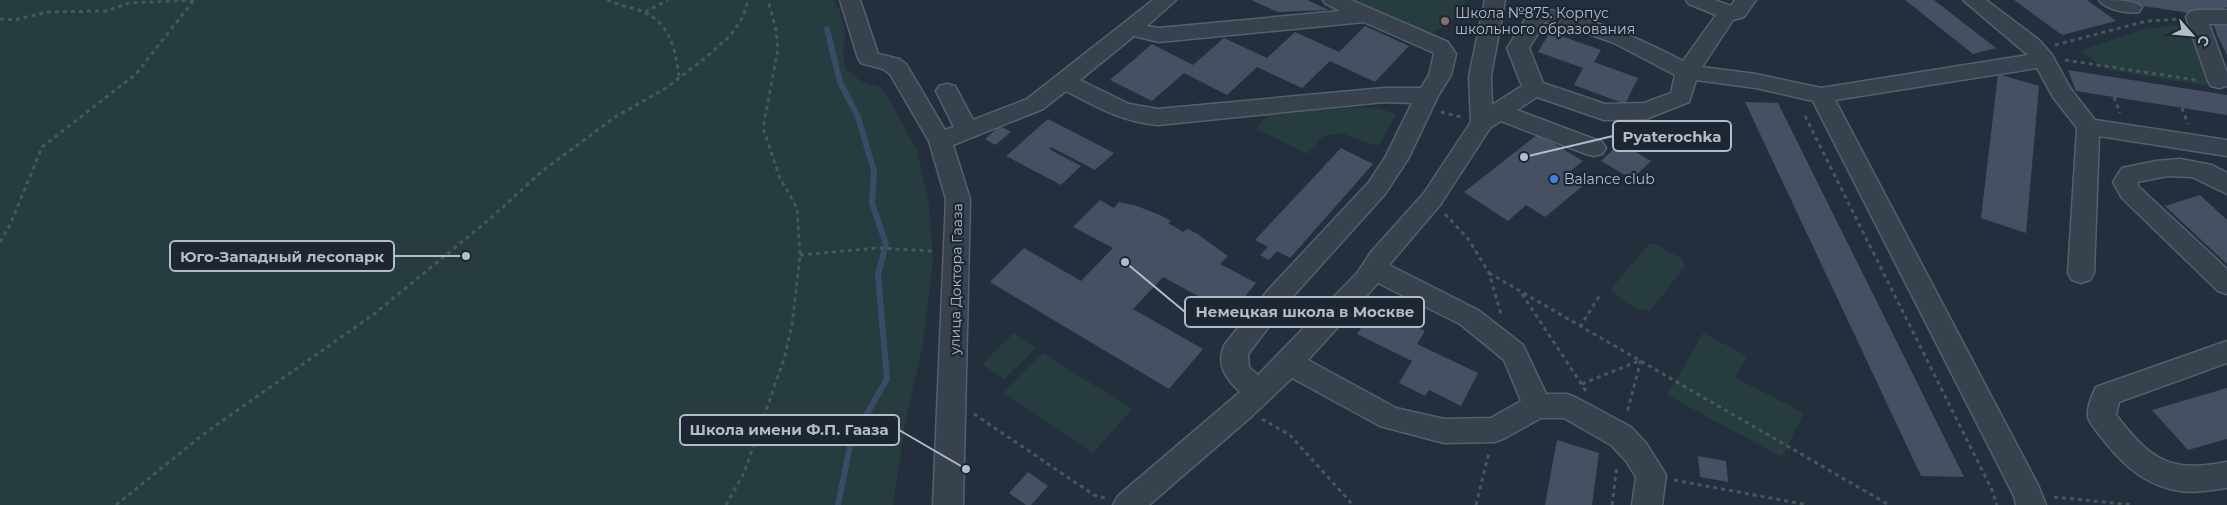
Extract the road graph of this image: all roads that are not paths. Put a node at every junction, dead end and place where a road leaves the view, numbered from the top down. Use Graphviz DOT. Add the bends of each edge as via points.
graph roads {
  1 [pos="850,0"];
  2 [pos="1166,0"];
  3 [pos="1333,0"];
  4 [pos="1495,0"];
  5 [pos="1696,0"];
  6 [pos="1746,0"];
  7 [pos="1972,0"];
  8 [pos="2109,0"];
  9 [pos="2132,7"];
  10 [pos="1728,12"];
  11 [pos="1368,15"];
  12 [pos="2227,17"];
  13 [pos="1130,29"];
  14 [pos="2038,52"];
  15 [pos="1687,72"];
  16 [pos="1065,81"];
  17 [pos="2219,81"];
  18 [pos="1534,88"];
  19 [pos="947,91"];
  20 [pos="1821,95"];
  21 [pos="1427,96"];
  22 [pos="1490,118"];
  23 [pos="2088,127"];
  24 [pos="967,130"];
  25 [pos="940,141"];
  26 [pos="1594,148"];
  27 [pos="2227,148"];
  28 [pos="2227,185"];
  29 [pos="1374,269"];
  30 [pos="2081,273"];
  31 [pos="2227,284"];
  32 [pos="2227,352"];
  33 [pos="1289,363"];
  34 [pos="1259,392"];
  35 [pos="1537,406"];
  36 [pos="2227,475"];
  37 [pos="1120,498"];
  38 [pos="2029,500"];
  39 [pos="948,505"];
  40 [pos="1648,505"];
  1 -- 25 [label="street, улица Доктора Гааза" via="866,53 870,58 898,69"];
  2 -- 13 [label="street"];
  3 -- 11 [label="street"];
  4 -- 22 [label="street" via="1480,76"];
  5 -- 10 [label="street"];
  6 -- 10 [label="street" via="1736,13"];
  7 -- 14 [label="street"];
  8 -- 9 [label="street"];
  10 -- 15 [label="street"];
  11 -- 13 [label="street" via="1160,35"];
  11 -- 21 [label="street" via="1440,47 1445,54 1440,75"];
  12 -- 17 [label="street" via="2196,17"];
  13 -- 16 [label="street"];
  14 -- 20 [label="street"];
  14 -- 23 [label="street" via="2060,92"];
  15 -- 18 [label="street" via="1681,97 1646,110 1604,112"];
  15 -- 18 [label="street" via="1621,38 1539,14 1518,48"];
  15 -- 20 [label="street" via="1756,81"];
  16 -- 21 [label="street" via="1124,113 1158,117 1384,95"];
  16 -- 24 [label="street" via="1035,104"];
  18 -- 22 [label="street"];
  19 -- 24 [label="street"];
  20 -- 38 [label="street"];
  21 -- 34 [label="street" via="1396,159 1376,188 1278,296 1234,352 1236,372"];
  22 -- 26 [label="street"];
  22 -- 29 [label="street" via="1432,199"];
  23 -- 27 [label="street"];
  23 -- 30 [label="street"];
  24 -- 25 [label="street"];
  25 -- 39 [label="street, улица Доктора Гааза" via="958,199"];
  28 -- 31 [label="street" via="2202,170 2182,165 2130,174 2125,182 2130,192"];
  29 -- 33 [label="street"];
  29 -- 35 [label="street" via="1469,317 1514,353"];
  32 -- 36 [label="street" via="2106,395 2102,417 2122,444 2146,465 2176,480 2206,480"];
  33 -- 34 [label="street"];
  33 -- 35 [label="street" via="1390,418 1444,431 1495,430"];
  34 -- 37 [label="street"];
  35 -- 40 [label="street" via="1567,406 1615,432 1636,452 1650,475"];
}
